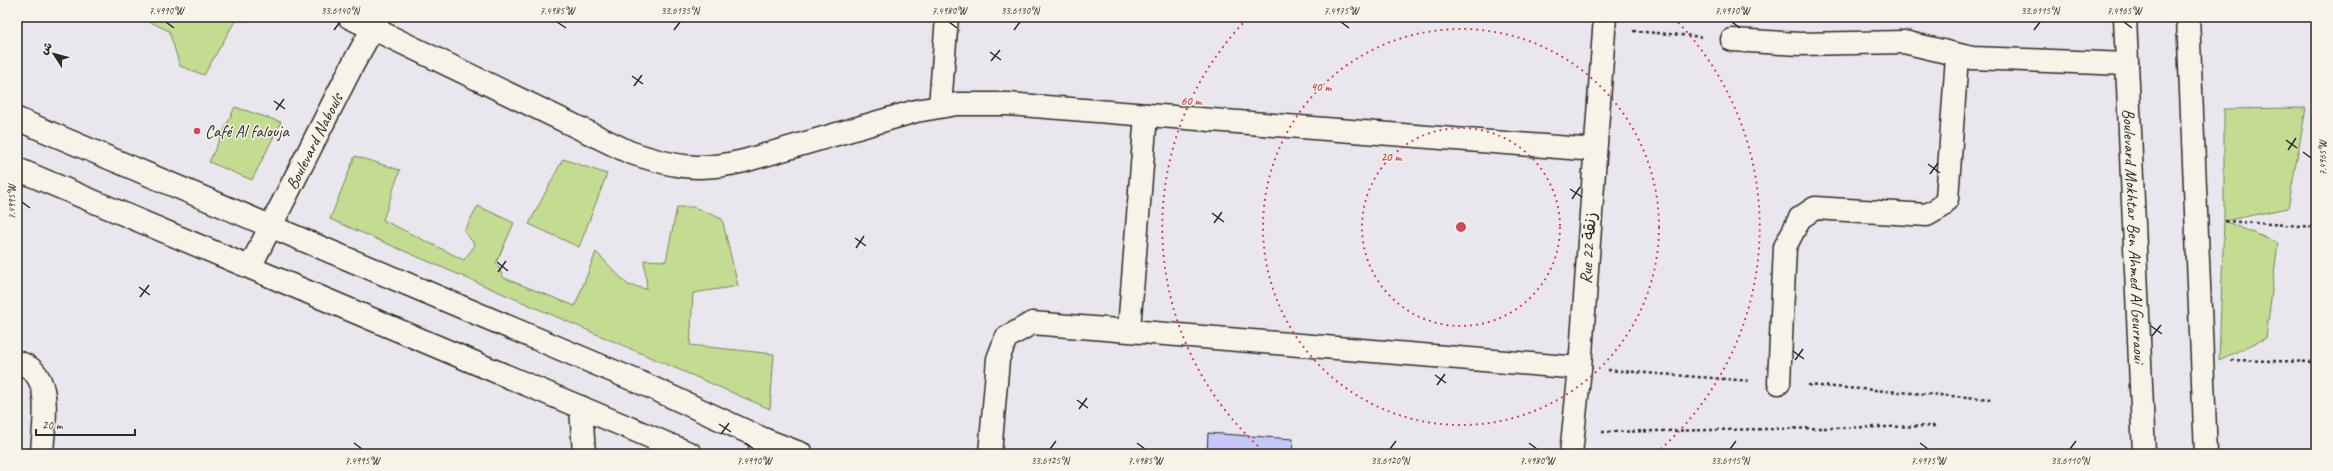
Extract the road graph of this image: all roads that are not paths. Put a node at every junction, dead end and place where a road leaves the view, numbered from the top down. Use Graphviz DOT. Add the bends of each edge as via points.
graph roads {
  1 [pos="349,17"];
  2 [pos="947,17"];
  3 [pos="2125,17"];
  4 [pos="2188,17"];
  5 [pos="376,23"];
  6 [pos="1605,23"];
  7 [pos="1732,40"];
  8 [pos="1957,56"];
  9 [pos="2127,64"];
  10 [pos="940,106"];
  11 [pos="1146,115"];
  12 [pos="17,119"];
  13 [pos="1595,150"];
  14 [pos="17,169"];
  15 [pos="269,227"];
  16 [pos="250,267"];
  17 [pos="1129,329"];
  18 [pos="17,362"];
  19 [pos="1580,368"];
  20 [pos="1779,383"];
  21 [pos="581,407"];
  22 [pos="761,446"];
  23 [pos="42,454"];
  24 [pos="584,454"];
  25 [pos="691,454"];
  26 [pos="802,454"];
  27 [pos="990,454"];
  28 [pos="1570,454"];
  29 [pos="2144,454"];
  30 [pos="2206,454"];
  1 -- 5 [label="street"];
  2 -- 10 [label="street"];
  3 -- 9 [label="street, Boulevard Mokhtar Ben Ahmed Al Geurraoui"];
  4 -- 30 [label="street"];
  5 -- 10 [label="street" via="629,152 662,163 694,168 717,168 744,162"];
  5 -- 15 [label="street, Boulevard Nabouls"];
  6 -- 13 [label="street, Rue 22 زنقة"];
  7 -- 8 [label="street" via="1800,44 1904,42"];
  8 -- 9 [label="street"];
  8 -- 20 [label="street" via="1947,199 1941,207 1927,215 1815,208 1800,218 1785,247"];
  9 -- 29 [label="street, Boulevard Mokhtar Ben Ahmed Al Geurraoui"];
  10 -- 11 [label="street" via="1007,104"];
  11 -- 13 [label="street"];
  11 -- 17 [label="street"];
  12 -- 15 [label="street"];
  13 -- 19 [label="street, Rue 22 زنقة"];
  14 -- 16 [label="street"];
  15 -- 16 [label="street, Boulevard Nabouls"];
  15 -- 22 [label="street" via="646,385"];
  16 -- 21 [label="street"];
  17 -- 19 [label="street"];
  17 -- 27 [label="street" via="1032,323 1006,338 998,359"];
  18 -- 23 [label="street" via="28,365 40,378 43,389"];
  19 -- 28 [label="street, Rue 22 زنقة"];
  21 -- 24 [label="street"];
  21 -- 25 [label="street"];
  22 -- 26 [label="street"];
}
